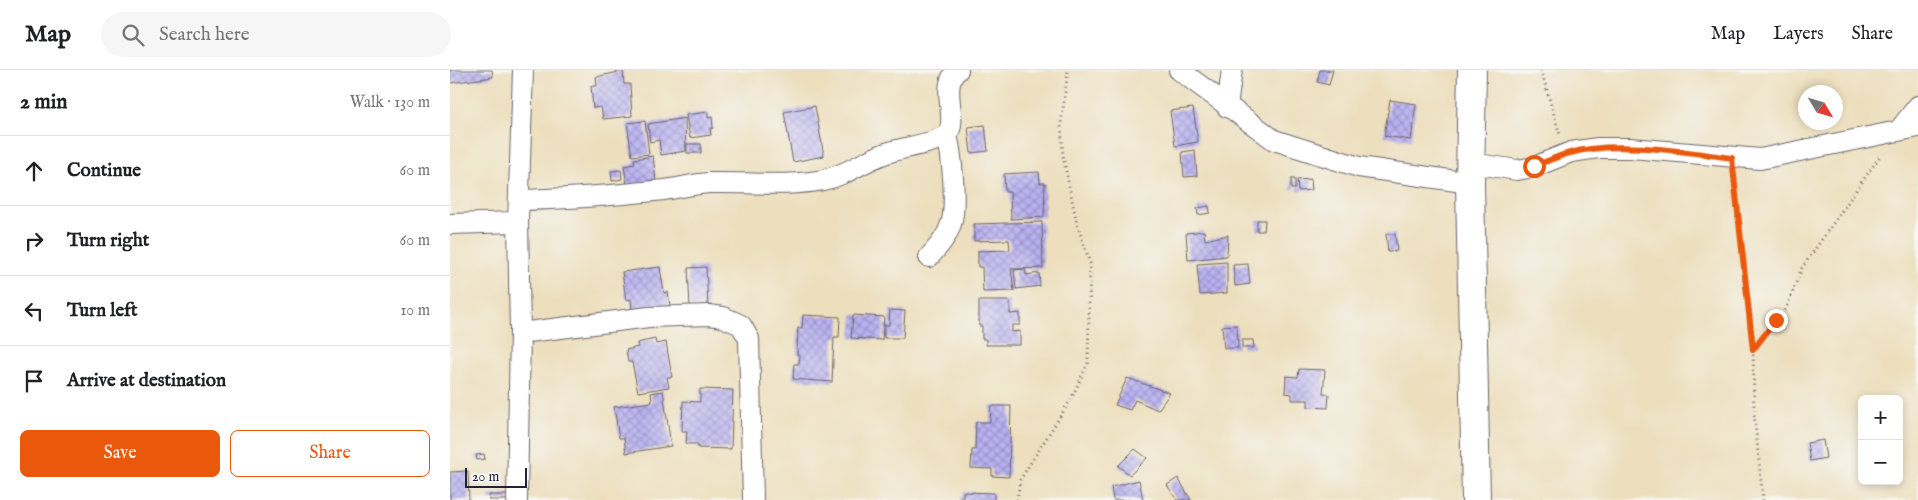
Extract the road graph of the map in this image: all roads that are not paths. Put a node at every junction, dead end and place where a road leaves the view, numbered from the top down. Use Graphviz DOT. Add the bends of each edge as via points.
graph roads {
  1 [pos="523,70"];
  2 [pos="958,70"];
  3 [pos="1179,70"];
  4 [pos="1232,70"];
  5 [pos="1472,70"];
  6 [pos="1918,106"];
  7 [pos="1227,107"];
  8 [pos="1909,128"];
  9 [pos="947,135"];
  10 [pos="1470,173"];
  11 [pos="520,200"];
  12 [pos="518,222"];
  13 [pos="450,224"];
  14 [pos="929,257"];
  15 [pos="520,334"];
  16 [pos="517,500"];
  17 [pos="753,500"];
  18 [pos="1476,500"];
  1 -- 11 [label="street"];
  2 -- 9 [label="street" via="951,77 951,126"];
  3 -- 7 [label="street"];
  4 -- 7 [label="street"];
  5 -- 10 [label="street"];
  6 -- 8 [label="street"];
  7 -- 10 [label="street" via="1274,140 1359,167"];
  8 -- 10 [label="street" via="1771,158 1598,148 1571,152 1517,170"];
  9 -- 11 [label="street" via="874,156 851,170 823,180 708,183 576,198"];
  9 -- 14 [label="street" via="953,214 944,239"];
  10 -- 18 [label="street"];
  11 -- 12 [label="street"];
  12 -- 13 [label="street"];
  12 -- 15 [label="street"];
  15 -- 16 [label="street"];
  15 -- 17 [label="street" via="649,317 709,315 741,325 749,339"];
}
